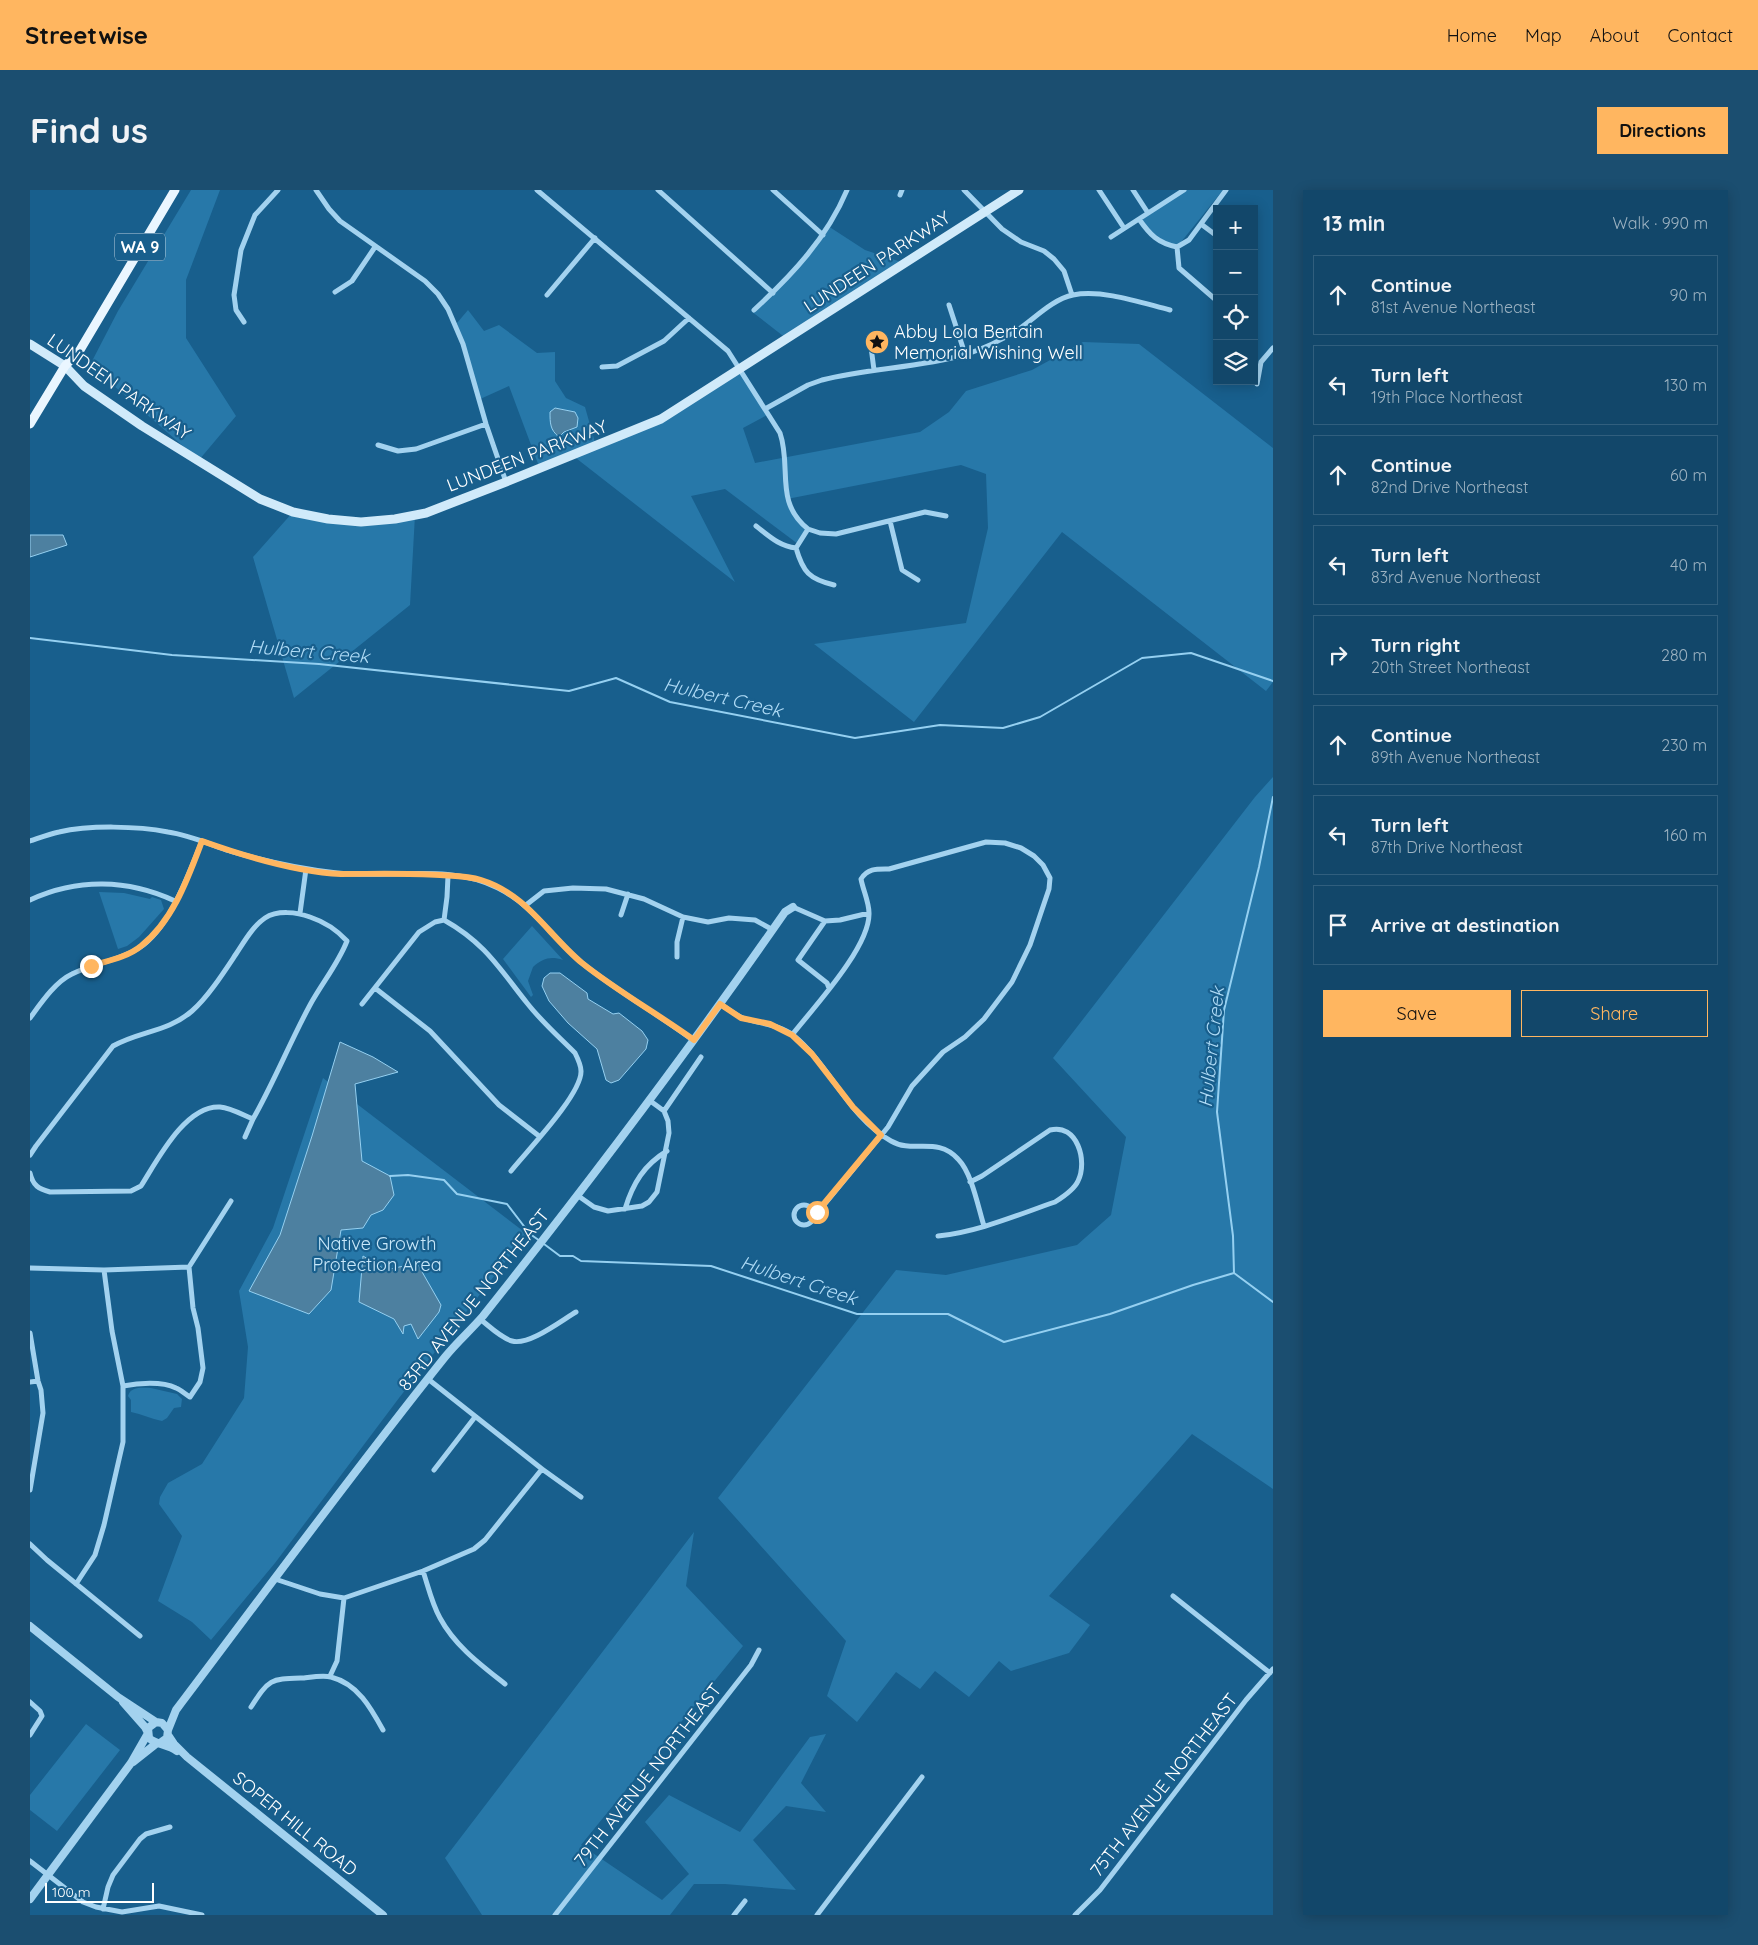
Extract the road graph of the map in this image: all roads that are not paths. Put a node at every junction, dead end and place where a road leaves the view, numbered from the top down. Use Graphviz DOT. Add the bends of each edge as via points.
graph roads {
  1 [pos="175,190"];
  2 [pos="278,190"];
  3 [pos="316,190"];
  4 [pos="537,190"];
  5 [pos="658,190"];
  6 [pos="774,190"];
  7 [pos="847,190"];
  8 [pos="964,190"];
  9 [pos="1019,190"];
  10 [pos="1099,190"];
  11 [pos="1133,190"];
  12 [pos="1184,190"];
  13 [pos="1226,190"];
  14 [pos="985,212"];
  15 [pos="1148,213"];
  16 [pos="1139,219"];
  17 [pos="1201,224"];
  18 [pos="1124,228"];
  19 [pos="1213,233"];
  20 [pos="823,235"];
  21 [pos="1111,237"];
  22 [pos="594,238"];
  23 [pos="375,247"];
  24 [pos="1177,247"];
  25 [pos="335,292"];
  26 [pos="773,293"];
  27 [pos="547,295"];
  28 [pos="1072,295"];
  29 [pos="1213,297"];
  30 [pos="949,305"];
  31 [pos="754,310"];
  32 [pos="1170,310"];
  33 [pos="688,318"];
  34 [pos="244,322"];
  35 [pos="30,344"];
  36 [pos="871,347"];
  37 [pos="1273,348"];
  38 [pos="965,354"];
  39 [pos="66,366"];
  40 [pos="602,367"];
  41 [pos="740,369"];
  42 [pos="874,370"];
  43 [pos="1258,378"];
  44 [pos="765,409"];
  45 [pos="30,424"];
  46 [pos="486,424"];
  47 [pos="378,445"];
  48 [pos="506,482"];
  49 [pos="946,516"];
  50 [pos="890,521"];
  51 [pos="756,526"];
  52 [pos="808,529"];
  53 [pos="796,548"];
  54 [pos="918,580"];
  55 [pos="834,585"];
  56 [pos="30,841"];
  57 [pos="202,841"];
  58 [pos="306,869"];
  59 [pos="448,876"];
  60 [pos="628,894"];
  61 [pos="30,900"];
  62 [pos="175,901"];
  63 [pos="526,905"];
  64 [pos="793,907"];
  65 [pos="300,913"];
  66 [pos="869,913"];
  67 [pos="621,915"];
  68 [pos="683,917"];
  69 [pos="444,920"];
  70 [pos="825,922"];
  71 [pos="773,930"];
  72 [pos="677,957"];
  73 [pos="375,988"];
  74 [pos="829,988"];
  75 [pos="362,1004"];
  76 [pos="720,1004"];
  77 [pos="30,1018"];
  78 [pos="792,1035"];
  79 [pos="694,1040"];
  80 [pos="701,1057"];
  81 [pos="649,1100"];
  82 [pos="664,1111"];
  83 [pos="253,1119"];
  84 [pos="881,1135"];
  85 [pos="539,1136"];
  86 [pos="245,1138"];
  87 [pos="667,1151"];
  88 [pos="30,1156"];
  89 [pos="511,1171"];
  90 [pos="30,1174"];
  91 [pos="970,1182"];
  92 [pos="577,1195"];
  93 [pos="231,1201"];
  94 [pos="625,1208"];
  95 [pos="814,1214"];
  96 [pos="984,1226"];
  97 [pos="938,1236"];
  98 [pos="190,1267"];
  99 [pos="30,1268"];
  100 [pos="104,1270"];
  101 [pos="576,1312"];
  102 [pos="480,1319"];
  103 [pos="30,1333"];
  104 [pos="428,1379"];
  105 [pos="38,1381"];
  106 [pos="30,1382"];
  107 [pos="123,1386"];
  108 [pos="474,1417"];
  109 [pos="542,1469"];
  110 [pos="434,1470"];
  111 [pos="30,1490"];
  112 [pos="581,1497"];
  113 [pos="30,1544"];
  114 [pos="422,1571"];
  115 [pos="275,1579"];
  116 [pos="76,1584"];
  117 [pos="1173,1596"];
  118 [pos="344,1598"];
  119 [pos="30,1626"];
  120 [pos="140,1636"];
  121 [pos="759,1650"];
  122 [pos="1272,1671"];
  123 [pos="330,1676"];
  124 [pos="505,1684"];
  125 [pos="118,1696"];
  126 [pos="30,1702"];
  127 [pos="251,1707"];
  128 [pos="176,1710"];
  129 [pos="158,1722"];
  130 [pos="383,1730"];
  131 [pos="168,1732"];
  132 [pos="147,1733"];
  133 [pos="30,1735"];
  134 [pos="158,1743"];
  135 [pos="188,1757"];
  136 [pos="131,1763"];
  137 [pos="922,1777"];
  138 [pos="170,1827"];
  139 [pos="30,1861"];
  140 [pos="47,1875"];
  141 [pos="30,1899"];
  142 [pos="745,1901"];
  143 [pos="103,1908"];
  144 [pos="202,1915"];
  145 [pos="383,1915"];
  146 [pos="556,1915"];
  147 [pos="734,1915"];
  148 [pos="817,1915"];
  149 [pos="1075,1915"];
  1 -- 39 [label="main road, WA 9" via="80,350"];
  2 -- 34 [label="street" via="255,215 241,250 234,295 236,310"];
  3 -- 23 [label="street" via="340,221"];
  4 -- 22 [label="street"];
  5 -- 26 [label="street"];
  6 -- 20 [label="street"];
  7 -- 20 [label="street"];
  8 -- 14 [label="street"];
  9 -- 14 [label="main road, LUNDEEN PARKWAY"];
  10 -- 18 [label="street"];
  11 -- 15 [label="street"];
  12 -- 15 [label="street"];
  13 -- 17 [label="street"];
  14 -- 28 [label="street" via="1021,242 1054,259 1064,271"];
  14 -- 41 [label="main road, LUNDEEN PARKWAY"];
  15 -- 16 [label="street"];
  16 -- 18 [label="street"];
  16 -- 24 [label="street" via="1148,233 1164,245"];
  17 -- 19 [label="street"];
  17 -- 24 [label="street" via="1189,240"];
  18 -- 21 [label="street"];
  20 -- 26 [label="street"];
  22 -- 27 [label="street"];
  22 -- 33 [label="street"];
  23 -- 25 [label="street" via="352,280"];
  23 -- 46 [label="street" via="425,281 443,301 463,344"];
  24 -- 29 [label="street" via="1179,268"];
  26 -- 31 [label="street"];
  28 -- 32 [label="street" via="1105,295"];
  28 -- 38 [label="street" via="992,344"];
  30 -- 38 [label="street"];
  33 -- 40 [label="street" via="664,341 617,366"];
  33 -- 41 [label="street" via="728,351"];
  35 -- 39 [label="main road, LUNDEEN PARKWAY"];
  36 -- 42 [label="street"];
  37 -- 43 [label="street" via="1261,362"];
  38 -- 42 [label="street"];
  39 -- 45 [label="main road, WA 9"];
  39 -- 48 [label="main road, LUNDEEN PARKWAY" via="84,386 168,444 260,499 293,512 361,522 396,519 426,512"];
  41 -- 44 [label="street"];
  41 -- 48 [label="main road, LUNDEEN PARKWAY" via="661,419"];
  42 -- 44 [label="street" via="808,385"];
  44 -- 52 [label="street" via="784,444 787,499 798,521"];
  46 -- 47 [label="street" via="416,449 398,451"];
  46 -- 48 [label="street"];
  49 -- 50 [label="street" via="925,512"];
  50 -- 52 [label="street" via="836,534"];
  50 -- 54 [label="street" via="902,570"];
  51 -- 53 [label="street" via="778,543"];
  52 -- 53 [label="street"];
  53 -- 55 [label="street" via="807,574"];
  56 -- 57 [label="street" via="81,828 152,830"];
  57 -- 58 [label="street" via="251,857"];
  57 -- 62 [label="street"];
  58 -- 59 [label="street" via="339,874"];
  58 -- 65 [label="street"];
  59 -- 63 [label="street" via="481,880"];
  59 -- 69 [label="street"];
  60 -- 63 [label="street" via="606,889 544,891"];
  60 -- 67 [label="street"];
  60 -- 68 [label="street"];
  61 -- 62 [label="street" via="82,884 108,884 150,891"];
  62 -- 77 [label="street" via="169,915 140,947 70,975"];
  63 -- 79 [label="street" via="582,963"];
  64 -- 70 [label="street"];
  64 -- 71 [label="street, 83RD AVENUE NORTHEAST" via="785,912"];
  65 -- 83 [label="street" via="322,921 347,941 342,955 306,1012"];
  65 -- 88 [label="street" via="280,913 265,918 250,932 194,1010 182,1019 167,1028 113,1046"];
  66 -- 70 [label="street"];
  66 -- 74 [label="street" via="864,934 852,959"];
  66 -- 84 [label="street" via="861,879 865,873 986,842 1021,848 1043,865 1050,878 1050,889 1030,945 1012,982 984,1019 928,1067"];
  68 -- 71 [label="street" via="708,922 729,918 755,920"];
  68 -- 72 [label="street"];
  69 -- 73 [label="street" via="418,932"];
  69 -- 85 [label="street" via="462,930 497,962 528,1004 575,1053 581,1072 579,1082 568,1102"];
  70 -- 74 [label="street" via="798,960"];
  71 -- 76 [label="street, 83RD AVENUE NORTHEAST"];
  73 -- 75 [label="street"];
  73 -- 85 [label="street" via="430,1030 499,1105"];
  74 -- 78 [label="street"];
  76 -- 78 [label="street" via="741,1018 782,1029"];
  76 -- 79 [label="street, 83RD AVENUE NORTHEAST"];
  78 -- 84 [label="street"];
  79 -- 81 [label="street, 83RD AVENUE NORTHEAST"];
  80 -- 82 [label="street"];
  81 -- 82 [label="street"];
  81 -- 92 [label="street, 83RD AVENUE NORTHEAST"];
  82 -- 87 [label="street" via="669,1133"];
  83 -- 86 [label="street"];
  83 -- 90 [label="street" via="221,1107 194,1116 178,1130 141,1186 131,1191 50,1192 33,1184"];
  84 -- 91 [label="street" via="893,1143 934,1145 950,1151 964,1166"];
  84 -- 95 [label="street"];
  85 -- 89 [label="street"];
  87 -- 94 [label="street" via="653,1159 641,1174"];
  87 -- 94 [label="street" via="656,1192 649,1202"];
  91 -- 96 [label="street"];
  91 -- 96 [label="street" via="1050,1130 1066,1130 1074,1136 1079,1147 1081,1169 1072,1189 1055,1202"];
  92 -- 94 [label="street" via="594,1207 608,1211"];
  92 -- 102 [label="street, 83RD AVENUE NORTHEAST"];
  93 -- 98 [label="street"];
  95 -- 95 [label="street" via="812,1221 803,1225 794,1216 797,1207 803,1205 812,1208"];
  96 -- 97 [label="street"];
  98 -- 100 [label="street"];
  98 -- 107 [label="street" via="203,1368 200,1382 190,1397 176,1387 161,1384"];
  99 -- 100 [label="street"];
  100 -- 107 [label="street"];
  101 -- 102 [label="street" via="522,1341 513,1341"];
  102 -- 104 [label="street, 83RD AVENUE NORTHEAST"];
  103 -- 105 [label="street"];
  104 -- 108 [label="street"];
  104 -- 115 [label="street, 83RD AVENUE NORTHEAST"];
  105 -- 106 [label="street"];
  105 -- 111 [label="street" via="43,1413"];
  107 -- 116 [label="street" via="123,1442 115,1482 94,1554"];
  108 -- 109 [label="street"];
  108 -- 110 [label="street"];
  109 -- 112 [label="street"];
  109 -- 114 [label="street" via="485,1540"];
  113 -- 116 [label="street"];
  114 -- 118 [label="street"];
  114 -- 124 [label="street" via="440,1618 449,1632"];
  115 -- 118 [label="street" via="320,1594"];
  115 -- 128 [label="street, 83RD AVENUE NORTHEAST"];
  116 -- 120 [label="street"];
  117 -- 122 [label="street"];
  118 -- 123 [label="street" via="337,1661"];
  119 -- 125 [label="street"];
  121 -- 146 [label="street, 79TH AVENUE NORTHEAST" via="751,1665"];
  122 -- 149 [label="street, 75TH AVENUE NORTHEAST" via="1246,1700 1100,1890"];
  123 -- 127 [label="street" via="276,1679 263,1689"];
  123 -- 130 [label="street" via="360,1694"];
  125 -- 129 [label="street"];
  125 -- 132 [label="street" via="146,1726"];
  126 -- 133 [label="street" via="42,1716"];
  128 -- 129 [label="street, 83RD AVENUE NORTHEAST"];
  128 -- 131 [label="street, 83RD AVENUE NORTHEAST"];
  129 -- 131 [label="street" via="165,1725"];
  129 -- 132 [label="street" via="150,1725"];
  131 -- 134 [label="street" via="165,1740"];
  131 -- 135 [label="street, SOPER HILL ROAD" via="174,1744"];
  132 -- 134 [label="street"];
  132 -- 136 [label="street"];
  134 -- 135 [label="street, SOPER HILL ROAD"];
  134 -- 136 [label="street"];
  135 -- 145 [label="street, SOPER HILL ROAD"];
  136 -- 140 [label="street"];
  137 -- 148 [label="street"];
  138 -- 143 [label="street" via="140,1839 113,1875"];
  139 -- 140 [label="street"];
  140 -- 141 [label="street"];
  140 -- 143 [label="street" via="83,1902"];
  142 -- 147 [label="street"];
  143 -- 144 [label="street" via="122,1912 160,1906"];
}
